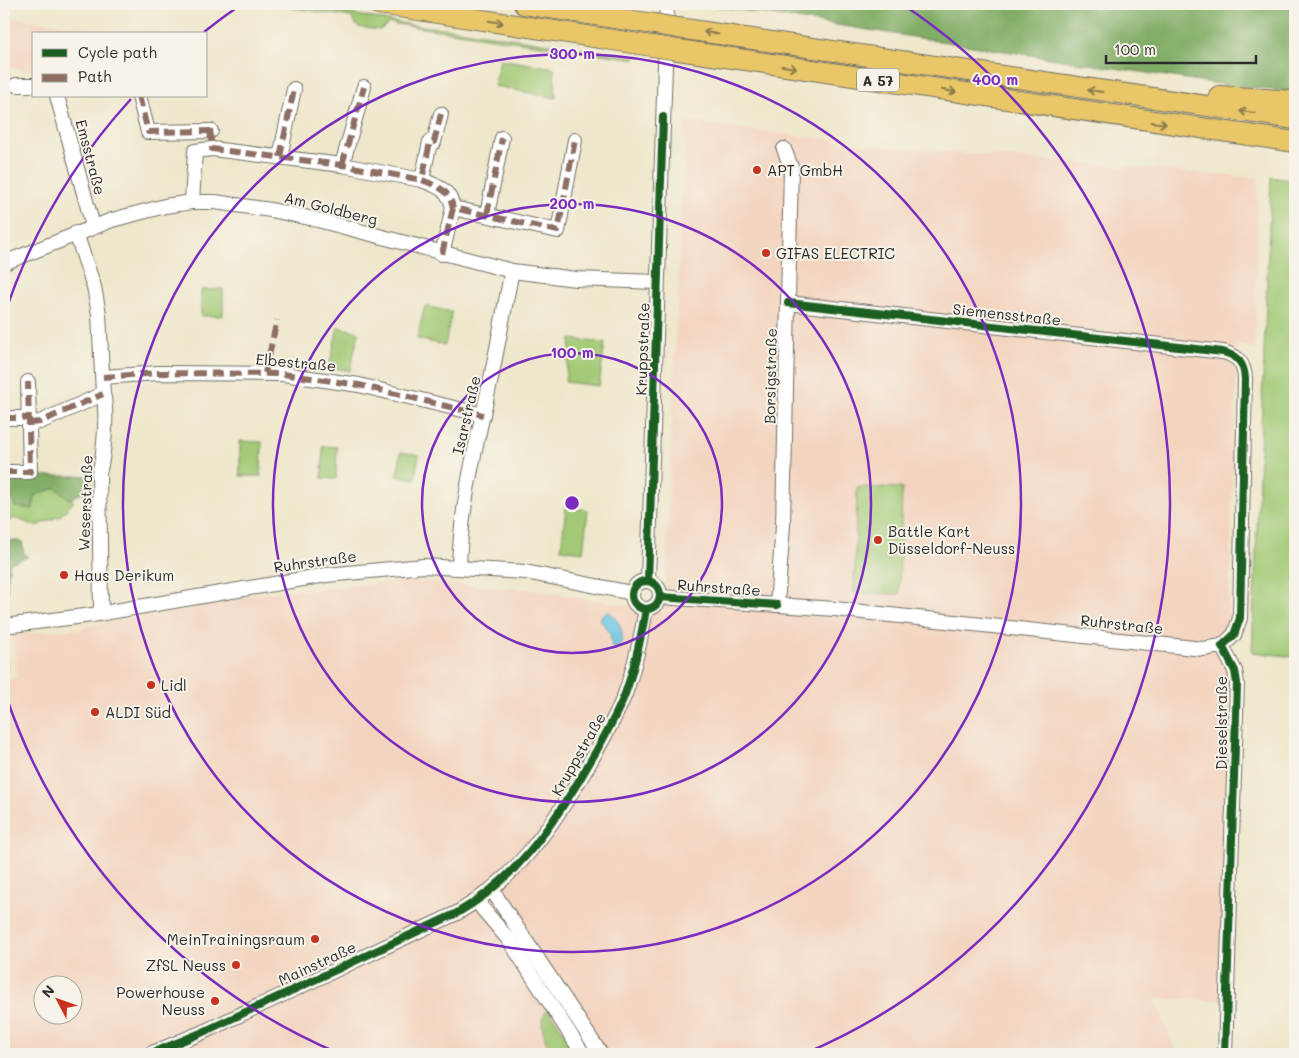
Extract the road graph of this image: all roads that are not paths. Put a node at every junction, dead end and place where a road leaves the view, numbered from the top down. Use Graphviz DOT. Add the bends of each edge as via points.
graph roads {
  1 [pos="379,4"];
  2 [pos="524,4"];
  3 [pos="668,4"];
  4 [pos="16,84"];
  5 [pos="32,85"];
  6 [pos="364,87"];
  7 [pos="294,89"];
  8 [pos="58,98"];
  9 [pos="140,98"];
  10 [pos="1143,98"];
  11 [pos="1295,101"];
  12 [pos="441,114"];
  13 [pos="1295,119"];
  14 [pos="502,138"];
  15 [pos="575,140"];
  16 [pos="1295,142"];
  17 [pos="212,149"];
  18 [pos="784,149"];
  19 [pos="280,157"];
  20 [pos="342,165"];
  21 [pos="422,180"];
  22 [pos="192,202"];
  23 [pos="453,208"];
  24 [pos="487,215"];
  25 [pos="93,226"];
  26 [pos="76,233"];
  27 [pos="442,254"];
  28 [pos="4,262"];
  29 [pos="512,271"];
  30 [pos="657,282"];
  31 [pos="788,303"];
  32 [pos="103,377"];
  33 [pos="28,382"];
  34 [pos="104,394"];
  35 [pos="483,414"];
  36 [pos="4,418"];
  37 [pos="29,420"];
  38 [pos="4,472"];
  39 [pos="459,567"];
  40 [pos="648,581"];
  41 [pos="632,593"];
  42 [pos="660,597"];
  43 [pos="777,605"];
  44 [pos="646,609"];
  45 [pos="102,614"];
  46 [pos="4,626"];
  47 [pos="1222,646"];
  48 [pos="492,890"];
  49 [pos="480,899"];
  50 [pos="511,917"];
  51 [pos="509,940"];
  52 [pos="150,1054"];
  53 [pos="583,1054"];
  54 [pos="602,1054"];
  55 [pos="1225,1054"];
  1 -- 16 [label="highway, A 57, one-way, bridge"];
  10 -- 2 [label="highway, A 57, one-way, bridge"];
  3 -- 30 [label="street, Kruppstraße"];
  4 -- 5 [label="street"];
  6 -- 20 [label="street"];
  7 -- 19 [label="street"];
  8 -- 25 [label="street, Emsstraße"];
  9 -- 17 [label="street" via="148,132 210,130"];
  10 -- 11 [label="highway" via="1188,92"];
  13 -- 10 [label="highway, A 57, one-way"];
  12 -- 21 [label="street" via="434,142 430,142"];
  14 -- 24 [label="street"];
  15 -- 24 [label="street" via="558,231"];
  17 -- 19 [label="street"];
  17 -- 22 [label="street" via="195,151"];
  18 -- 31 [label="street, Borsigstraße" via="791,167"];
  19 -- 20 [label="street"];
  20 -- 21 [label="street"];
  21 -- 23 [label="street" via="443,188"];
  22 -- 25 [label="street, Am Goldberg" via="152,209"];
  22 -- 27 [label="street, Am Goldberg" via="271,210"];
  23 -- 24 [label="street"];
  23 -- 27 [label="street"];
  25 -- 26 [label="street, Am Goldberg"];
  26 -- 28 [label="street, Am Goldberg"];
  26 -- 32 [label="street, Weserstraße" via="94,287"];
  27 -- 29 [label="street, Am Goldberg"];
  29 -- 30 [label="street, Am Goldberg" via="576,279"];
  29 -- 35 [label="street, Isarstraße"];
  30 -- 40 [label="street, Kruppstraße"];
  31 -- 43 [label="street, Borsigstraße" via="783,525"];
  31 -- 47 [label="street, Siemensstraße" via="1223,352 1238,359 1245,379 1240,618 1234,635"];
  32 -- 34 [label="street, Weserstraße"];
  32 -- 35 [label="street, Elbestraße" via="158,373 282,374 359,385"];
  33 -- 37 [label="street"];
  34 -- 37 [label="street" via="40,422"];
  34 -- 45 [label="street, Weserstraße" via="107,406 98,484"];
  35 -- 39 [label="street, Isarstraße" via="460,527"];
  36 -- 37 [label="street"];
  37 -- 38 [label="street" via="30,472"];
  39 -- 41 [label="street, Ruhrstraße" via="563,578"];
  39 -- 45 [label="street, Ruhrstraße" via="387,568 326,575"];
  40 -- 41 [label="street" via="637,584"];
  40 -- 42 [label="street" via="658,588"];
  41 -- 44 [label="street" via="637,606"];
  42 -- 43 [label="street, Ruhrstraße"];
  42 -- 44 [label="street" via="657,605"];
  43 -- 47 [label="street, Ruhrstraße" via="1203,650"];
  44 -- 48 [label="street, Kruppstraße" via="630,680 608,731 548,830 519,866"];
  45 -- 46 [label="street, Ruhrstraße"];
  47 -- 55 [label="street, Dieselstraße" via="1237,682"];
  48 -- 49 [label="street, Mainstraße"];
  48 -- 50 [label="street"];
  49 -- 50 [label="street" via="499,916"];
  49 -- 51 [label="street" via="482,908"];
  49 -- 52 [label="street, Mainstraße" via="457,913 226,1022"];
  50 -- 51 [label="street" via="507,929"];
  50 -- 54 [label="street"];
  51 -- 53 [label="street"];
}
